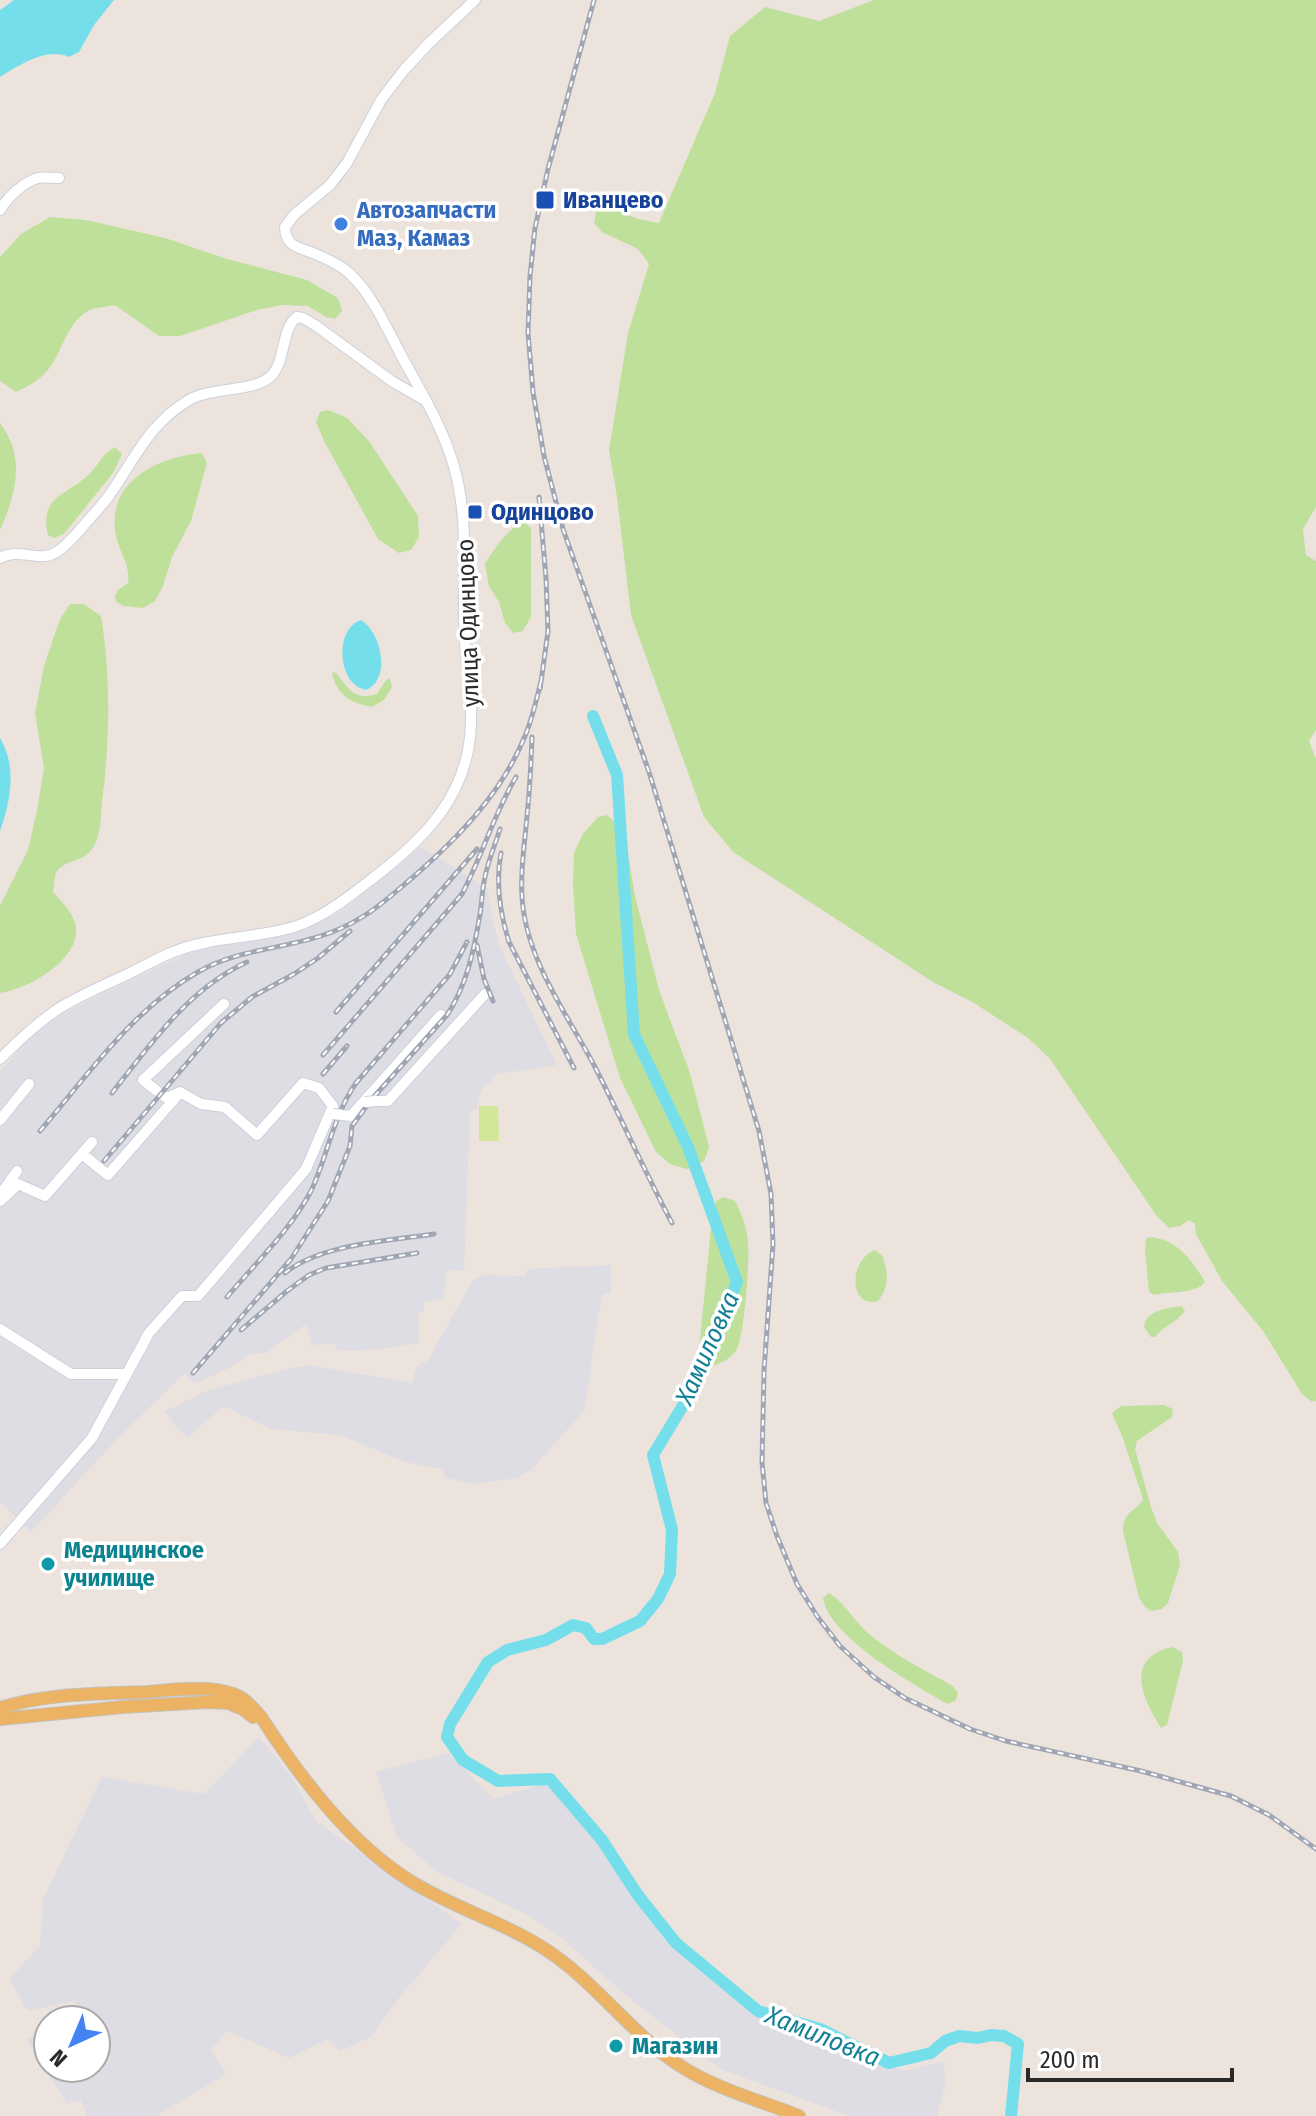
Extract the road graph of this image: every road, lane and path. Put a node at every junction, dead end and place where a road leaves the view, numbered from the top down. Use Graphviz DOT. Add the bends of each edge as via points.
graph roads {
  1 [pos="475,0"];
  2 [pos="59,178"];
  3 [pos="0,210"];
  4 [pos="425,400"];
  5 [pos="0,558"];
  6 [pos="485,994"];
  7 [pos="224,1004"];
  8 [pos="441,1015"];
  9 [pos="0,1059"];
  10 [pos="29,1084"];
  11 [pos="180,1092"];
  12 [pos="368,1102"];
  13 [pos="335,1114"];
  14 [pos="0,1120"];
  15 [pos="92,1142"];
  16 [pos="82,1154"];
  17 [pos="17,1171"];
  18 [pos="0,1198"];
  19 [pos="0,1329"];
  20 [pos="126,1374"];
  21 [pos="0,1544"];
  22 [pos="0,1708"];
  23 [pos="0,1719"];
  24 [pos="271,1732"];
  25 [pos="799,2116"];
  1 -- 4 [label="street, улица Одинцово" via="404,70 347,163 285,227 292,244 330,260 362,287"];
  2 -- 3 [label="street" via="37,178"];
  4 -- 5 [label="street" via="297,317 267,380 207,392 167,415 100,507 57,553"];
  4 -- 9 [label="street, улица Одинцово" via="450,451 464,518 463,606 471,719 466,758 450,800 405,852 313,919 172,952 52,1013"];
  6 -- 12 [label="street" via="388,1101"];
  7 -- 11 [label="street" via="143,1080 167,1098"];
  8 -- 12 [label="street"];
  10 -- 14 [label="street"];
  11 -- 13 [label="street" via="201,1104 225,1107 257,1135 303,1083 319,1088"];
  11 -- 16 [label="street" via="108,1175"];
  12 -- 13 [label="street" via="351,1116"];
  13 -- 20 [label="street" via="306,1169 198,1296 182,1296 149,1333"];
  15 -- 16 [label="street"];
  16 -- 18 [label="street" via="45,1196 18,1184"];
  17 -- 18 [label="street"];
  19 -- 20 [label="street" via="71,1374"];
  20 -- 21 [label="street" via="92,1438"];
  22 -- 24 [label="main road" via="58,1697 203,1689 242,1698"];
  23 -- 24 [label="main road" via="209,1702 243,1709"];
  24 -- 25 [label="main road" via="333,1814 393,1870 546,1949 685,2069"];
}
